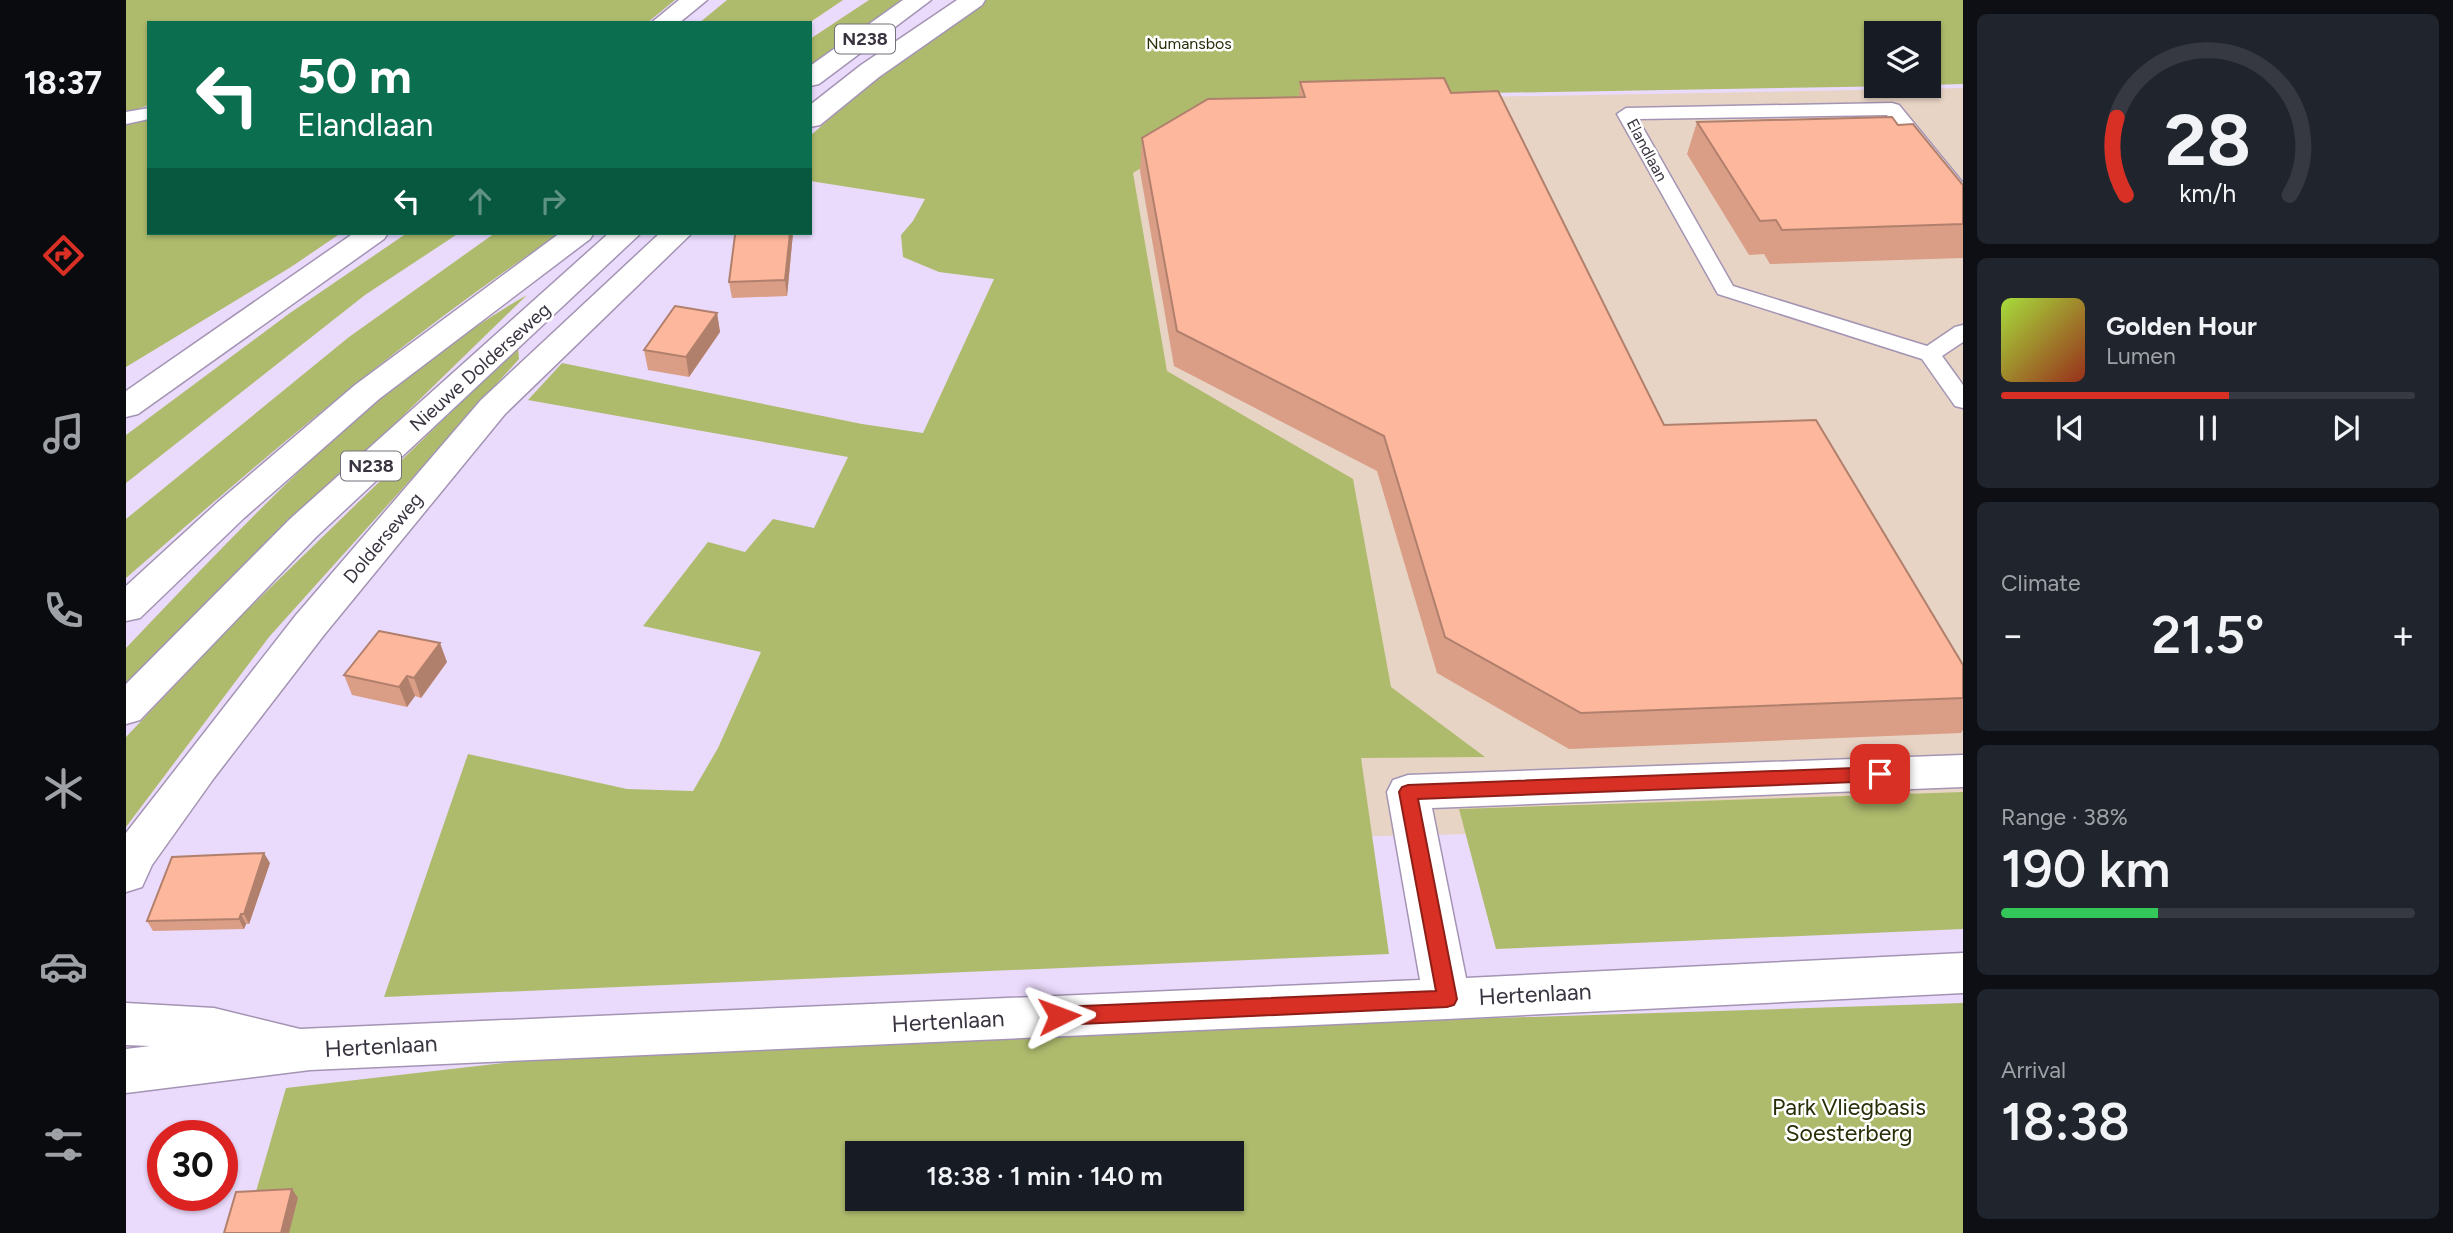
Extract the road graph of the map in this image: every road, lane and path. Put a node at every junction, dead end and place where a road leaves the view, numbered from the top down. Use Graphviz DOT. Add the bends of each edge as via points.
graph roads {
  1 [pos="695,0"];
  2 [pos="919,0"];
  3 [pos="973,0"];
  4 [pos="666,21"];
  5 [pos="812,77"];
  6 [pos="147,113"];
  7 [pos="812,117"];
  8 [pos="126,118"];
  9 [pos="1963,196"];
  10 [pos="370,235"];
  11 [pos="576,235"];
  12 [pos="624,235"];
  13 [pos="675,235"];
  14 [pos="1963,332"];
  15 [pos="1930,354"];
  16 [pos="1963,401"];
  17 [pos="126,407"];
  18 [pos="126,608"];
  19 [pos="126,709"];
  20 [pos="1963,771"];
  21 [pos="126,874"];
  22 [pos="1963,973"];
  23 [pos="1447,999"];
  24 [pos="126,1024"];
  25 [pos="310,1049"];
  26 [pos="126,1071"];
  1 -- 4 [label="street"];
  2 -- 5 [label="street, N238"];
  3 -- 7 [label="street"];
  6 -- 8 [label="lane"];
  9 -- 15 [label="lane, Elandlaan" via="1892,109 1626,114 1725,290"];
  10 -- 17 [label="street"];
  11 -- 18 [label="street, Nieuwe Dolderseweg / N238" via="368,392"];
  12 -- 19 [label="street, Nieuwe Dolderseweg / N238" via="303,528"];
  13 -- 21 [label="street, Dolderseweg" via="493,407 310,625 199,767 134,856"];
  14 -- 15 [label="lane"];
  15 -- 16 [label="lane"];
  20 -- 23 [label="street" via="1408,792"];
  22 -- 23 [label="street, Hertenlaan"];
  23 -- 25 [label="street, Hertenlaan"];
  24 -- 25 [label="street, Hertenlaan" via="214,1029"];
  25 -- 26 [label="street, Hertenlaan"];
}
